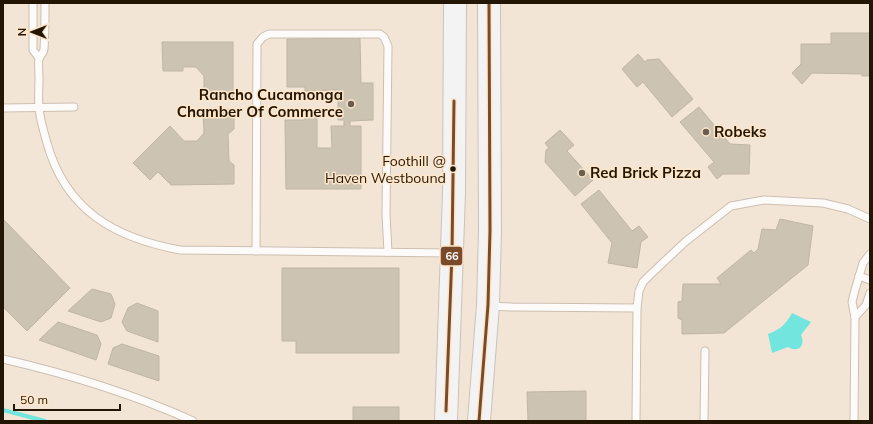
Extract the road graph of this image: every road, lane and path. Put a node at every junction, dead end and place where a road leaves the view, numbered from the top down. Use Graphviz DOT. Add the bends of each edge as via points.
graph roads {
  1 [pos="33,3"];
  2 [pos="45,3"];
  3 [pos="455,3"];
  4 [pos="489,3"];
  5 [pos="39,58"];
  6 [pos="39,107"];
  7 [pos="3,108"];
  8 [pos="74,108"];
  9 [pos="870,219"];
  10 [pos="256,251"];
  11 [pos="388,252"];
  12 [pos="452,253"];
  13 [pos="870,254"];
  14 [pos="859,276"];
  15 [pos="870,280"];
  16 [pos="870,293"];
  17 [pos="488,305"];
  18 [pos="637,308"];
  19 [pos="855,317"];
  20 [pos="705,351"];
  21 [pos="3,359"];
  22 [pos="193,421"];
  23 [pos="446,421"];
  24 [pos="479,421"];
  25 [pos="636,421"];
  26 [pos="704,421"];
  27 [pos="854,421"];
  1 -- 5 [label="lane" via="33,50"];
  2 -- 5 [label="lane" via="44,51"];
  3 -- 12 [label="main road"];
  4 -- 17 [label="main road"];
  5 -- 6 [label="lane"];
  6 -- 7 [label="lane"];
  6 -- 8 [label="lane"];
  6 -- 10 [label="lane" via="51,159 77,201 95,217 116,230 159,246 180,250"];
  9 -- 18 [label="lane" via="823,203 764,200 731,206 650,274 639,291"];
  10 -- 11 [label="lane"];
  10 -- 11 [label="lane" via="257,44 269,34 380,34 388,46"];
  11 -- 12 [label="lane"];
  12 -- 23 [label="main road"];
  13 -- 14 [label="lane" via="863,263"];
  14 -- 15 [label="lane"];
  14 -- 19 [label="lane" via="852,302"];
  16 -- 19 [label="lane" via="866,305"];
  17 -- 18 [label="lane"];
  17 -- 24 [label="main road"];
  18 -- 25 [label="lane"];
  19 -- 27 [label="lane"];
  20 -- 26 [label="lane"];
  21 -- 22 [label="lane" via="139,398"];
}
